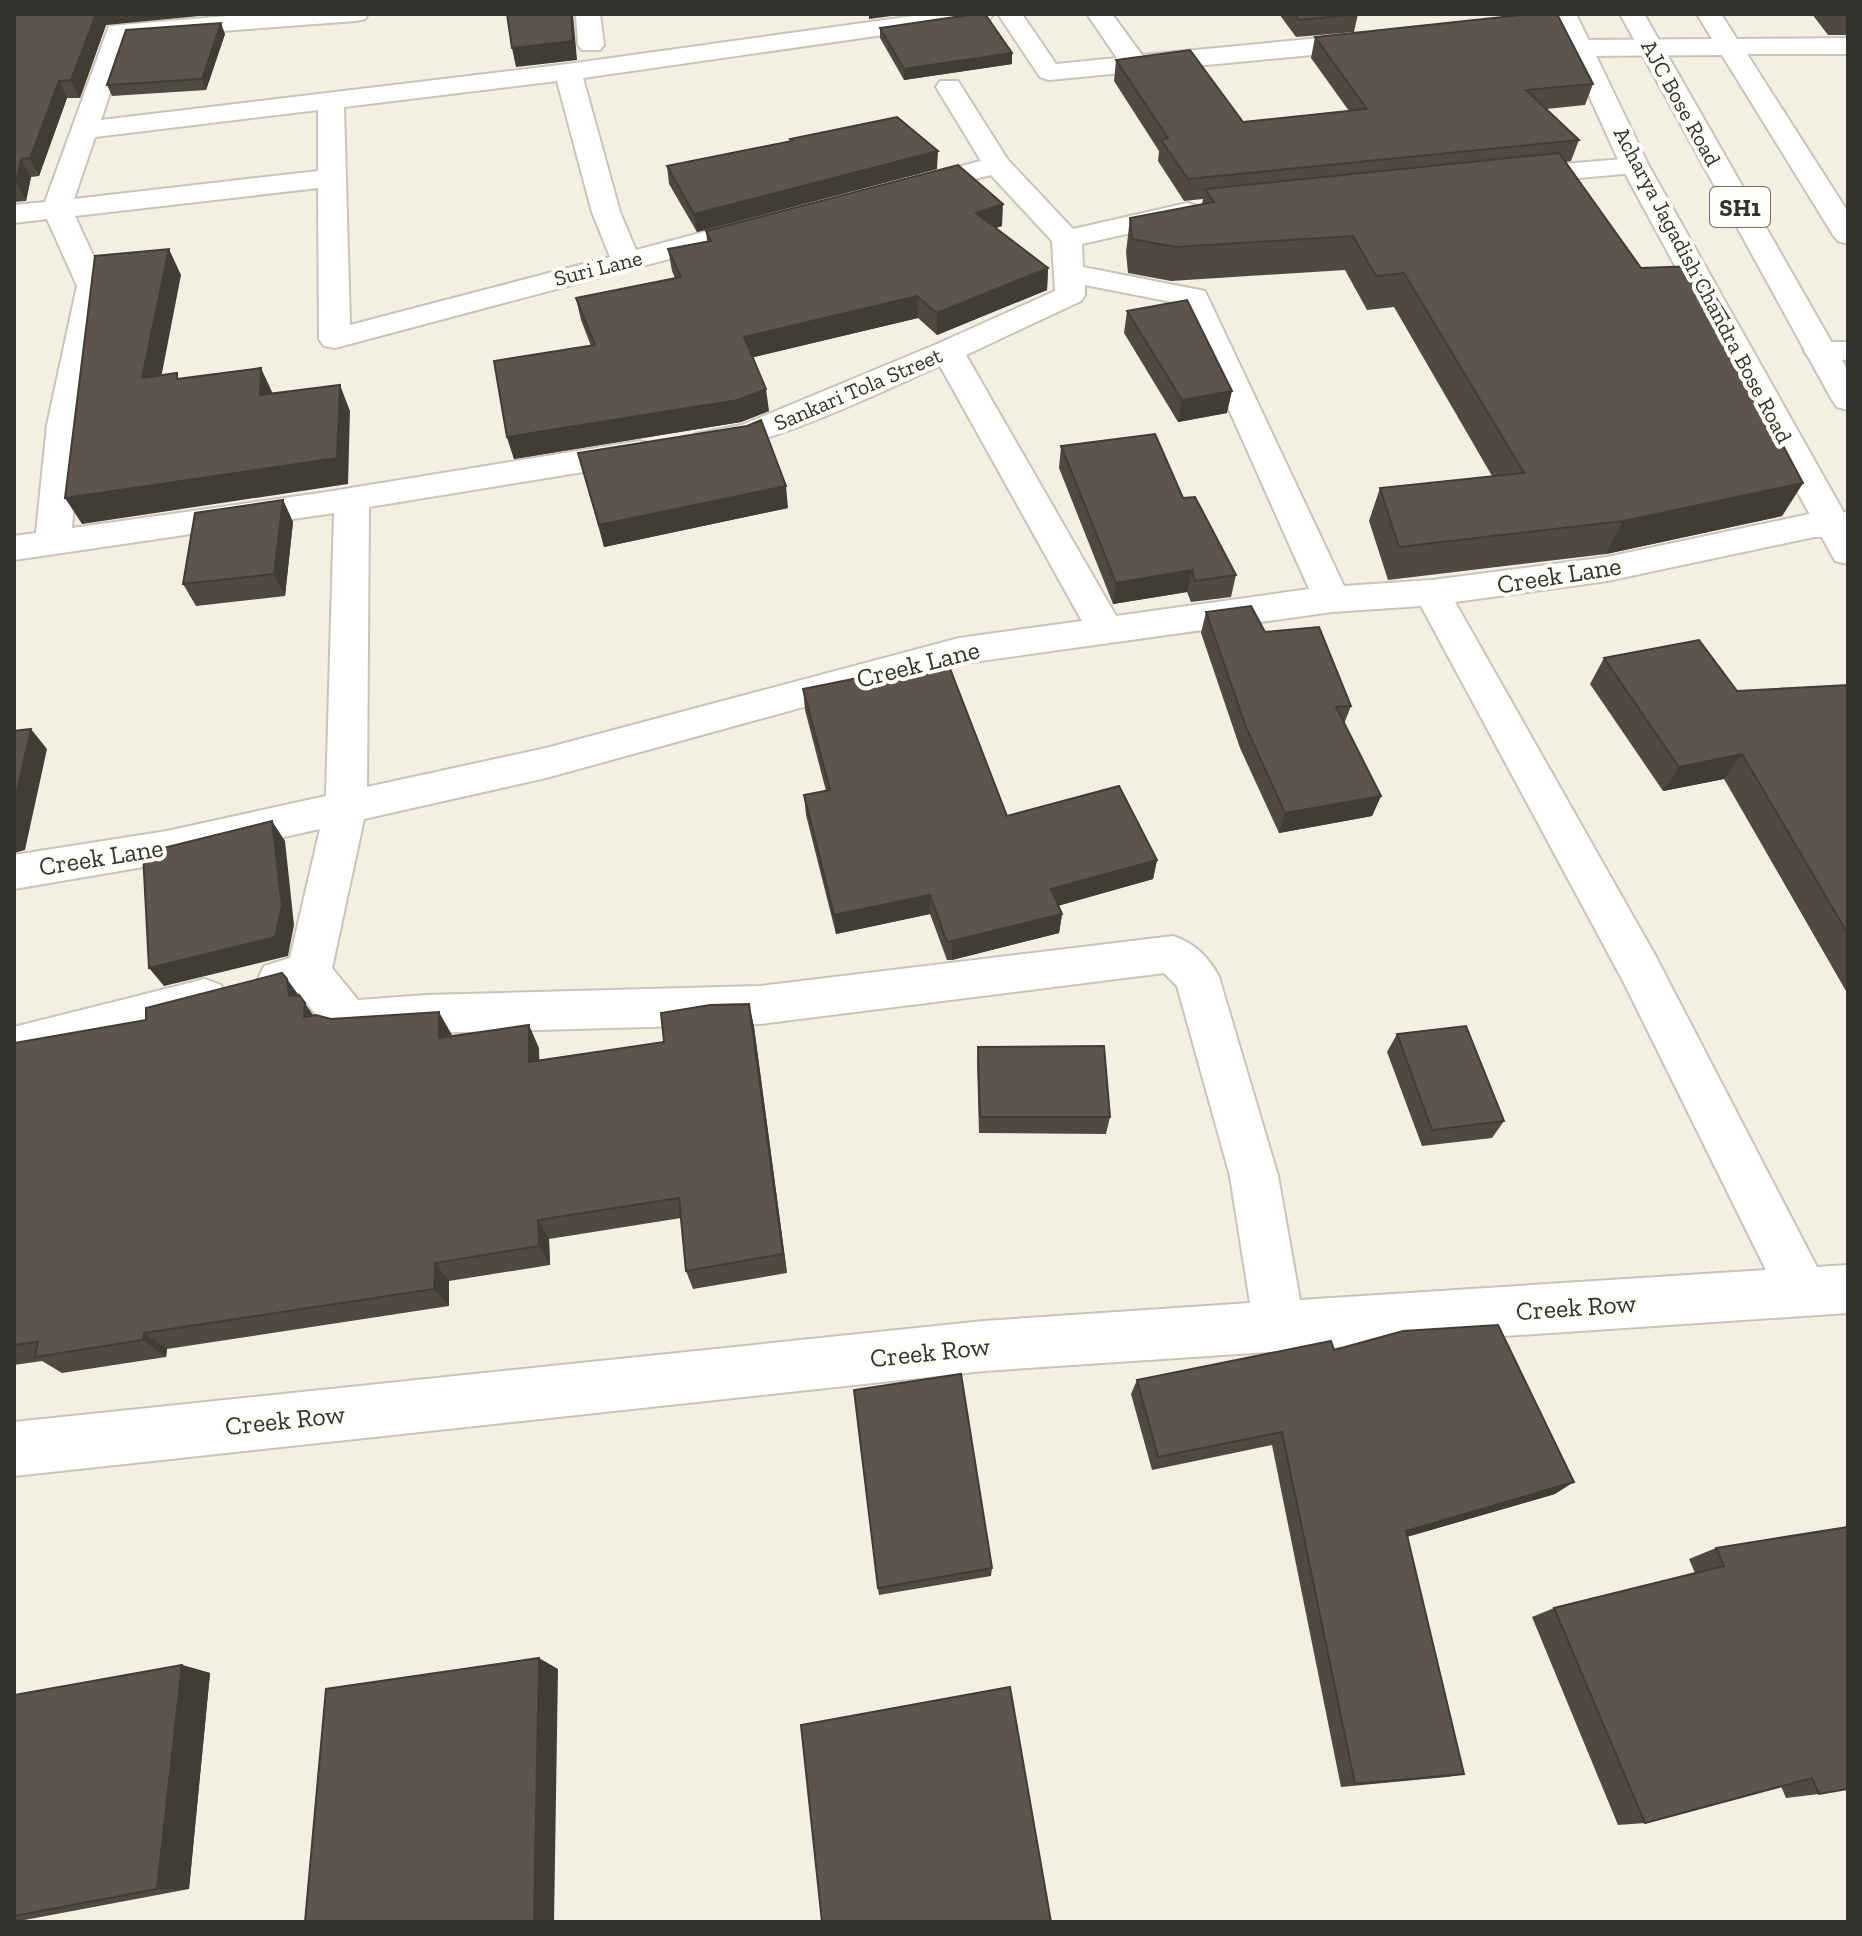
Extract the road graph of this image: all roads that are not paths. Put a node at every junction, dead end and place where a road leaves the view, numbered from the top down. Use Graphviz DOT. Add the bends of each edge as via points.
graph roads {
  1 [pos="356,14"];
  2 [pos="588,14"];
  3 [pos="981,14"];
  4 [pos="1010,14"];
  5 [pos="1099,14"];
  6 [pos="1632,14"];
  7 [pos="1709,14"];
  8 [pos="262,18"];
  9 [pos="1557,18"];
  10 [pos="846,24"];
  11 [pos="1405,38"];
  12 [pos="591,45"];
  13 [pos="1848,46"];
  14 [pos="1580,48"];
  15 [pos="1730,48"];
  16 [pos="1651,49"];
  17 [pos="1134,63"];
  18 [pos="568,72"];
  19 [pos="949,87"];
  20 [pos="331,99"];
  21 [pos="84,130"];
  22 [pos="997,165"];
  23 [pos="1635,166"];
  24 [pos="330,178"];
  25 [pos="1484,180"];
  26 [pos="889,193"];
  27 [pos="57,208"];
  28 [pos="1217,209"];
  29 [pos="14,214"];
  30 [pos="796,217"];
  31 [pos="1848,235"];
  32 [pos="1067,239"];
  33 [pos="626,261"];
  34 [pos="1068,273"];
  35 [pos="948,351"];
  36 [pos="1834,351"];
  37 [pos="1848,400"];
  38 [pos="352,499"];
  39 [pos="1843,534"];
  40 [pos="53,543"];
  41 [pos="14,548"];
  42 [pos="1432,593"];
  43 [pos="1332,599"];
  44 [pos="1106,631"];
  45 [pos="346,807"];
  46 [pos="14,872"];
  47 [pos="309,972"];
  48 [pos="14,1047"];
  49 [pos="1826,1290"];
  50 [pos="1279,1326"];
  51 [pos="14,1449"];
  1 -- 8 [label="street"];
  2 -- 12 [label="street"];
  3 -- 10 [label="street"];
  4 -- 17 [label="street" via="1049,72"];
  5 -- 17 [label="street"];
  6 -- 16 [label="street, AJC Bose Road / SH1"];
  7 -- 15 [label="street"];
  8 -- 21 [label="street" via="118,31"];
  9 -- 14 [label="street, Acharya Jagadish Chandra Bose Road"];
  10 -- 18 [label="street"];
  11 -- 17 [label="street"];
  13 -- 15 [label="street"];
  14 -- 16 [label="street"];
  14 -- 23 [label="street, Acharya Jagadish Chandra Bose Road"];
  15 -- 16 [label="street"];
  15 -- 31 [label="street"];
  16 -- 36 [label="street, AJC Bose Road / SH1"];
  18 -- 20 [label="street"];
  18 -- 33 [label="street" via="606,212"];
  19 -- 22 [label="street"];
  20 -- 21 [label="street"];
  20 -- 24 [label="street, Suri Lane"];
  21 -- 27 [label="street"];
  22 -- 26 [label="street"];
  22 -- 32 [label="street"];
  23 -- 25 [label="street"];
  23 -- 39 [label="street, Acharya Jagadish Chandra Bose Road"];
  24 -- 27 [label="street"];
  24 -- 33 [label="street, Suri Lane" via="335,339"];
  27 -- 29 [label="street"];
  27 -- 40 [label="street" via="92,286 64,425"];
  28 -- 32 [label="street" via="1170,214"];
  30 -- 33 [label="street, Suri Lane"];
  32 -- 34 [label="street, Sankari Tola Street"];
  34 -- 35 [label="street, Sankari Tola Street" via="1070,295"];
  34 -- 43 [label="street" via="1194,297"];
  35 -- 38 [label="street, Sankari Tola Street" via="749,434"];
  35 -- 44 [label="street"];
  36 -- 37 [label="street, AJC Bose Road / SH1"];
  38 -- 40 [label="street, Sankari Tola Street"];
  38 -- 45 [label="street"];
  39 -- 42 [label="street, Creek Lane" via="1814,525 1607,569"];
  40 -- 41 [label="street, Sankari Tola Street"];
  42 -- 43 [label="street, Creek Lane"];
  42 -- 49 [label="street" via="1639,968"];
  43 -- 44 [label="street, Creek Lane"];
  44 -- 45 [label="street, Creek Lane" via="959,651 546,763"];
  45 -- 46 [label="street, Creek Lane" via="167,847"];
  45 -- 47 [label="street"];
  47 -- 48 [label="street"];
  47 -- 50 [label="street" via="347,1020 760,1005 1173,954 1197,977 1254,1176"];
  49 -- 50 [label="street, Creek Row"];
  50 -- 51 [label="street, Creek Row" via="984,1346"];
}
